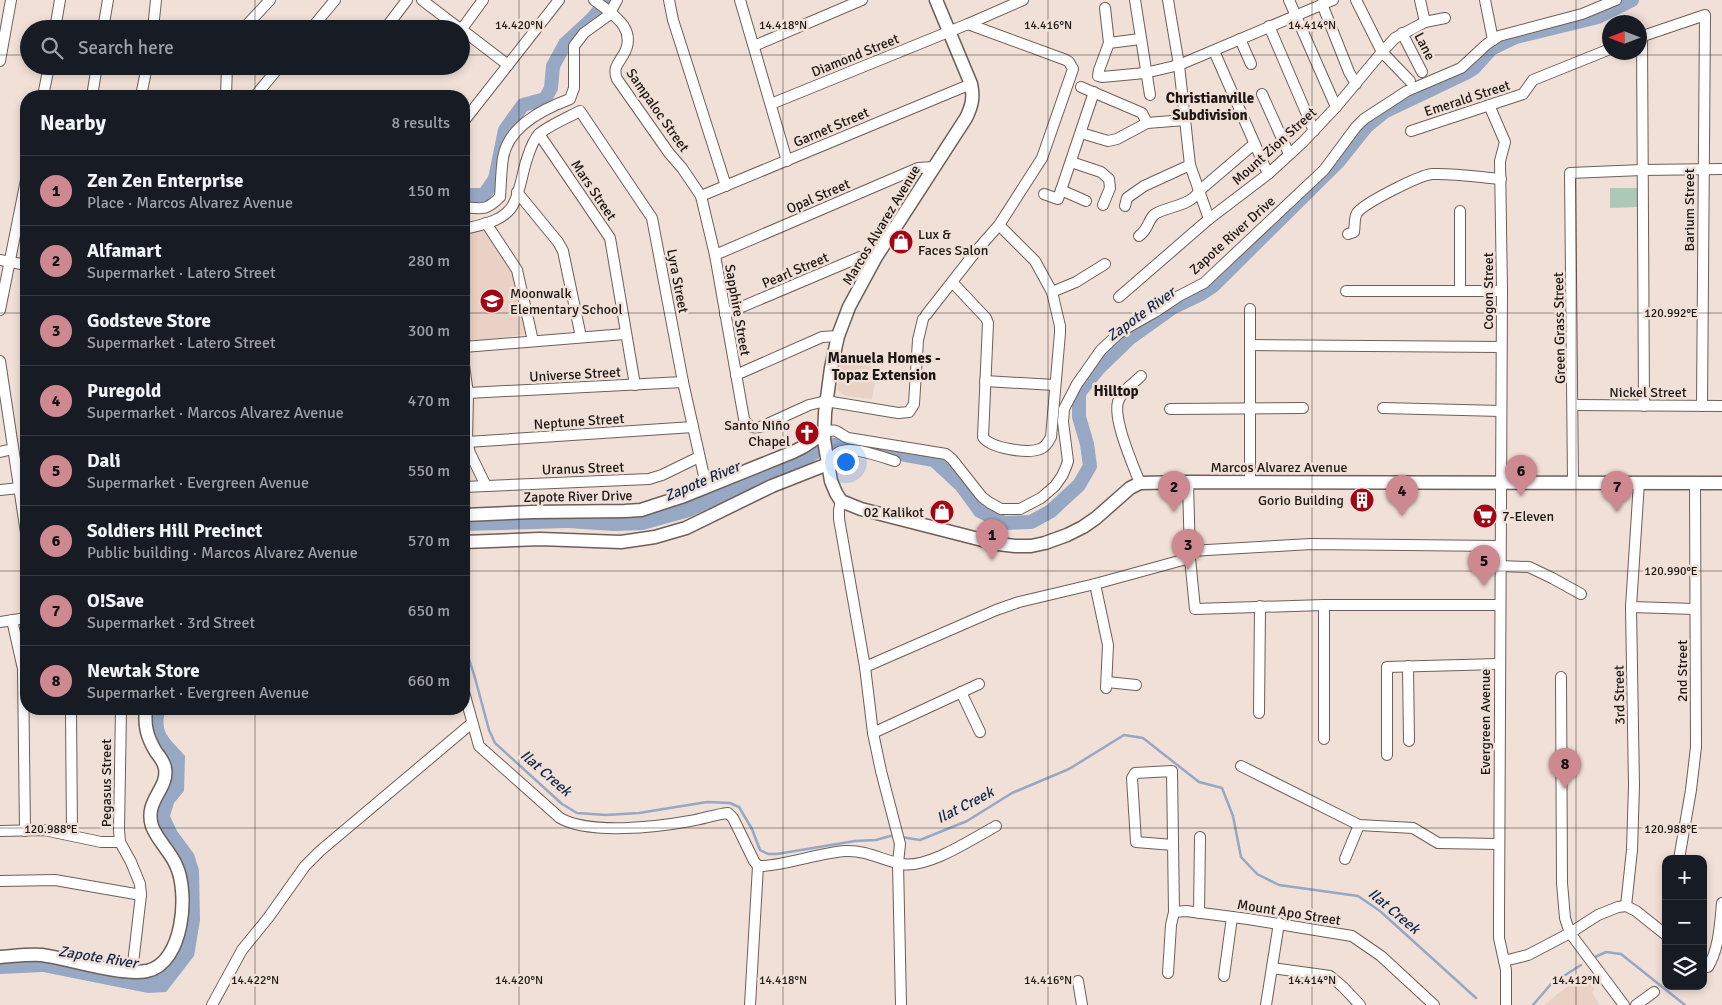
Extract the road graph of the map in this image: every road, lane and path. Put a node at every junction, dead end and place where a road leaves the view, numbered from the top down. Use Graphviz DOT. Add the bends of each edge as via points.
graph roads {
  1 [pos="11,0"];
  2 [pos="60,0"];
  3 [pos="108,0"];
  4 [pos="156,0"];
  5 [pos="270,0"];
  6 [pos="335,0"];
  7 [pos="407,0"];
  8 [pos="422,0"];
  9 [pos="483,0"];
  10 [pos="559,0"];
  11 [pos="617,0"];
  12 [pos="669,0"];
  13 [pos="740,0"];
  14 [pos="862,0"];
  15 [pos="936,0"];
  16 [pos="1021,0"];
  17 [pos="1135,0"];
  18 [pos="1289,0"];
  19 [pos="1333,0"];
  20 [pos="1356,0"];
  21 [pos="1420,0"];
  22 [pos="1485,0"];
  23 [pos="1616,0"];
  24 [pos="1170,1"];
  25 [pos="597,3"];
  26 [pos="1322,4"];
  27 [pos="1105,8"];
  28 [pos="611,12"];
  29 [pos="1296,15"];
  30 [pos="1445,18"];
  31 [pos="57,20"];
  32 [pos="105,20"];
  33 [pos="154,20"];
  34 [pos="251,20"];
  35 [pos="318,20"];
  36 [pos="392,20"];
  37 [pos="448,20"];
  38 [pos="468,20"];
  39 [pos="1425,22"];
  40 [pos="968,24"];
  41 [pos="1269,26"];
  42 [pos="950,31"];
  43 [pos="1402,33"];
  44 [pos="1647,35"];
  45 [pos="470,37"];
  46 [pos="1140,39"];
  47 [pos="1240,39"];
  48 [pos="1493,40"];
  49 [pos="1109,42"];
  50 [pos="754,46"];
  51 [pos="1214,50"];
  52 [pos="1382,52"];
  53 [pos="1602,52"];
  54 [pos="1641,60"];
  55 [pos="0,61"];
  56 [pos="1251,64"];
  57 [pos="508,65"];
  58 [pos="1179,65"];
  59 [pos="1422,72"];
  60 [pos="1145,73"];
  61 [pos="46,75"];
  62 [pos="96,75"];
  63 [pos="145,75"];
  64 [pos="227,75"];
  65 [pos="272,75"];
  66 [pos="1410,81"];
  67 [pos="971,84"];
  68 [pos="1356,84"];
  69 [pos="1081,87"];
  70 [pos="44,90"];
  71 [pos="93,90"];
  72 [pos="142,90"];
  73 [pos="226,90"];
  74 [pos="260,90"];
  75 [pos="1094,92"];
  76 [pos="1262,94"];
  77 [pos="1150,95"];
  78 [pos="771,104"];
  79 [pos="1489,105"];
  80 [pos="1336,107"];
  81 [pos="470,113"];
  82 [pos="1185,120"];
  83 [pos="1147,123"];
  84 [pos="1314,131"];
  85 [pos="1411,131"];
  86 [pos="1081,133"];
  87 [pos="539,134"];
  88 [pos="1254,144"];
  89 [pos="1289,154"];
  90 [pos="787,160"];
  91 [pos="1071,162"];
  92 [pos="1190,165"];
  93 [pos="934,168"];
  94 [pos="1703,169"];
  95 [pos="1722,169"];
  96 [pos="1642,170"];
  97 [pos="1268,174"];
  98 [pos="1501,179"];
  99 [pos="726,186"];
  100 [pos="1061,190"];
  101 [pos="1199,191"];
  102 [pos="517,192"];
  103 [pos="1044,194"];
  104 [pos="700,196"];
  105 [pos="1086,201"];
  106 [pos="20,203"];
  107 [pos="1103,205"];
  108 [pos="1125,206"];
  109 [pos="470,207"];
  110 [pos="1460,211"];
  111 [pos="1209,219"];
  112 [pos="486,223"];
  113 [pos="999,225"];
  114 [pos="470,227"];
  115 [pos="1348,234"];
  116 [pos="1138,236"];
  117 [pos="715,255"];
  118 [pos="876,257"];
  119 [pos="5,261"];
  120 [pos="20,264"];
  121 [pos="1105,264"];
  122 [pos="953,283"];
  123 [pos="1346,291"];
  124 [pos="1460,291"];
  125 [pos="1502,291"];
  126 [pos="1052,292"];
  127 [pos="1119,297"];
  128 [pos="1250,309"];
  129 [pos="0,310"];
  130 [pos="725,314"];
  131 [pos="626,334"];
  132 [pos="838,336"];
  133 [pos="580,337"];
  134 [pos="533,341"];
  135 [pos="1250,345"];
  136 [pos="470,346"];
  137 [pos="1501,347"];
  138 [pos="0,361"];
  139 [pos="736,375"];
  140 [pos="1141,376"];
  141 [pos="985,381"];
  142 [pos="683,382"];
  143 [pos="635,384"];
  144 [pos="1055,385"];
  145 [pos="470,393"];
  146 [pos="826,401"];
  147 [pos="1574,405"];
  148 [pos="1644,406"];
  149 [pos="1702,406"];
  150 [pos="1722,406"];
  151 [pos="1303,408"];
  152 [pos="1383,408"];
  153 [pos="1170,409"];
  154 [pos="1250,409"];
  155 [pos="1501,411"];
  156 [pos="693,427"];
  157 [pos="824,436"];
  158 [pos="470,442"];
  159 [pos="13,450"];
  160 [pos="0,452"];
  161 [pos="470,453"];
  162 [pos="699,456"];
  163 [pos="827,459"];
  164 [pos="895,461"];
  165 [pos="704,476"];
  166 [pos="1188,482"];
  167 [pos="1250,482"];
  168 [pos="1500,482"];
  169 [pos="1640,482"];
  170 [pos="1695,482"];
  171 [pos="1722,482"];
  172 [pos="1573,483"];
  173 [pos="1140,484"];
  174 [pos="486,486"];
  175 [pos="470,487"];
  176 [pos="19,488"];
  177 [pos="0,490"];
  178 [pos="20,494"];
  179 [pos="841,501"];
  180 [pos="470,515"];
  181 [pos="470,542"];
  182 [pos="1500,546"];
  183 [pos="1190,555"];
  184 [pos="1500,566"];
  185 [pos="1095,584"];
  186 [pos="1581,594"];
  187 [pos="1324,605"];
  188 [pos="1499,605"];
  189 [pos="1260,606"];
  190 [pos="1631,607"];
  191 [pos="1696,609"];
  192 [pos="20,619"];
  193 [pos="12,620"];
  194 [pos="0,622"];
  195 [pos="20,656"];
  196 [pos="1499,664"];
  197 [pos="1408,666"];
  198 [pos="865,667"];
  199 [pos="1561,678"];
  200 [pos="979,684"];
  201 [pos="1136,684"];
  202 [pos="961,692"];
  203 [pos="1260,713"];
  204 [pos="24,715"];
  205 [pos="71,715"];
  206 [pos="121,715"];
  207 [pos="146,715"];
  208 [pos="470,715"];
  209 [pos="472,723"];
  210 [pos="980,732"];
  211 [pos="873,733"];
  212 [pos="1324,739"];
  213 [pos="1409,741"];
  214 [pos="1387,755"];
  215 [pos="1241,766"];
  216 [pos="1359,825"];
  217 [pos="996,826"];
  218 [pos="0,831"];
  219 [pos="25,831"];
  220 [pos="72,835"];
  221 [pos="1200,837"];
  222 [pos="120,842"];
  223 [pos="1499,844"];
  224 [pos="1173,845"];
  225 [pos="1680,855"];
  226 [pos="1345,859"];
  227 [pos="898,863"];
  228 [pos="758,866"];
  229 [pos="0,881"];
  230 [pos="141,895"];
  231 [pos="1722,903"];
  232 [pos="1626,906"];
  233 [pos="1174,912"];
  234 [pos="1199,913"];
  235 [pos="1232,916"];
  236 [pos="1278,923"];
  237 [pos="1662,932"];
  238 [pos="1570,933"];
  239 [pos="0,957"];
  240 [pos="1504,961"];
  241 [pos="1707,967"];
  242 [pos="1272,968"];
  243 [pos="132,972"];
  244 [pos="1168,973"];
  245 [pos="1224,976"];
  246 [pos="1078,981"];
  247 [pos="1654,992"];
  248 [pos="212,1005"];
  249 [pos="750,1005"];
  250 [pos="901,1005"];
  251 [pos="1082,1005"];
  252 [pos="1266,1005"];
  253 [pos="1360,1005"];
  254 [pos="1434,1005"];
  255 [pos="1506,1005"];
  256 [pos="1624,1005"];
  257 [pos="1636,1005"];
  1 -- 55 [label="street"];
  2 -- 31 [label="street"];
  3 -- 32 [label="street"];
  4 -- 33 [label="street"];
  5 -- 34 [label="street"];
  6 -- 35 [label="street"];
  7 -- 36 [label="street"];
  8 -- 37 [label="street"];
  9 -- 38 [label="street"];
  10 -- 57 [label="street"];
  11 -- 28 [label="street"];
  12 -- 99 [label="street"];
  13 -- 50 [label="street"];
  14 -- 50 [label="street"];
  15 -- 42 [label="main road, Marcos Alvarez Avenue"];
  16 -- 40 [label="street, Diamond Street"];
  17 -- 46 [label="street"];
  18 -- 29 [label="street"];
  19 -- 26 [label="street"];
  20 -- 52 [label="street"];
  21 -- 39 [label="street"];
  22 -- 48 [label="street"];
  23 -- 48 [label="street, Zapote River Drive" via="1582,14"];
  24 -- 58 [label="street"];
  25 -- 28 [label="street"];
  26 -- 29 [label="street"];
  26 -- 68 [label="street"];
  27 -- 49 [label="street"];
  28 -- 104 [label="street, Sampaloc Street" via="628,33 626,48 615,68 617,79"];
  28 -- 109 [label="street" via="584,33 574,46 574,88 570,99 530,117 510,139 503,157 500,197 491,206"];
  29 -- 41 [label="street"];
  29 -- 80 [label="street"];
  30 -- 39 [label="street, Mount Zion Street"];
  39 -- 43 [label="street, Mount Zion Street"];
  40 -- 42 [label="street, Diamond Street"];
  40 -- 113 [label="street" via="1066,60 1073,69 1042,158"];
  41 -- 47 [label="street"];
  41 -- 84 [label="street"];
  42 -- 67 [label="main road, Marcos Alvarez Avenue"];
  42 -- 78 [label="street, Diamond Street"];
  43 -- 52 [label="street, Mount Zion Street"];
  43 -- 59 [label="street, Lane"];
  44 -- 94 [label="street, Barium Street" via="1705,15"];
  45 -- 57 [label="street"];
  46 -- 49 [label="street"];
  46 -- 60 [label="street"];
  47 -- 51 [label="street"];
  47 -- 56 [label="street"];
  48 -- 157 [label="street, Zapote River Drive" via="1461,68 1407,92 1356,126 1324,170 1204,283 1118,334 1101,350 1064,409 1068,461 1062,476 1055,486 1030,505 1014,510 1001,509 990,503 946,454 848,438 838,431 831,430"];
  49 -- 60 [label="street" via="1098,76"];
  50 -- 78 [label="street"];
  51 -- 58 [label="street"];
  51 -- 88 [label="street"];
  52 -- 66 [label="street"];
  52 -- 68 [label="street, Mount Zion Street"];
  53 -- 79 [label="street, Emerald Street" via="1533,80 1523,94"];
  54 -- 96 [label="street"];
  57 -- 81 [label="street"];
  58 -- 60 [label="street"];
  58 -- 82 [label="street"];
  60 -- 77 [label="street"];
  61 -- 70 [label="street"];
  62 -- 71 [label="street"];
  63 -- 72 [label="street"];
  64 -- 73 [label="street"];
  65 -- 74 [label="street"];
  67 -- 90 [label="street, Garnet Street"];
  67 -- 93 [label="main road, Marcos Alvarez Avenue" via="974,94 970,110"];
  68 -- 80 [label="street, Mount Zion Street"];
  69 -- 75 [label="street"];
  75 -- 83 [label="street" via="1142,113"];
  75 -- 86 [label="street"];
  76 -- 89 [label="street"];
  78 -- 90 [label="street"];
  79 -- 85 [label="street, Emerald Street"];
  79 -- 98 [label="street, Cogon Street" via="1505,142 1500,156"];
  80 -- 84 [label="street, Mount Zion Street"];
  82 -- 83 [label="street"];
  82 -- 92 [label="street"];
  83 -- 86 [label="street" via="1108,142"];
  84 -- 89 [label="street, Mount Zion Street"];
  86 -- 91 [label="street"];
  87 -- 102 [label="street" via="529,151"];
  87 -- 131 [label="street, Mars Street" via="610,238"];
  87 -- 142 [label="street, Lyra Street" via="580,111 652,218"];
  88 -- 97 [label="street"];
  88 -- 101 [label="street"];
  89 -- 97 [label="street, Mount Zion Street"];
  90 -- 99 [label="street, Garnet Street"];
  91 -- 100 [label="street"];
  91 -- 107 [label="street" via="1101,172 1109,179 1110,188"];
  92 -- 101 [label="street"];
  92 -- 108 [label="street" via="1144,186 1127,198"];
  93 -- 117 [label="street, Opal Street" via="918,168"];
  93 -- 118 [label="main road, Marcos Alvarez Avenue"];
  94 -- 95 [label="street"];
  94 -- 96 [label="street"];
  94 -- 149 [label="street, Barium Street"];
  96 -- 147 [label="street, Green Grass Street" via="1570,173"];
  96 -- 148 [label="street"];
  97 -- 111 [label="street, Mount Zion Street"];
  98 -- 115 [label="street" via="1440,174 1420,177 1359,211 1354,232"];
  98 -- 125 [label="street, Cogon Street"];
  99 -- 104 [label="street, Garnet Street"];
  100 -- 103 [label="street" via="1058,199"];
  100 -- 105 [label="street"];
  101 -- 111 [label="street"];
  101 -- 116 [label="street" via="1189,201 1153,215"];
  102 -- 112 [label="street" via="508,211"];
  102 -- 133 [label="street" via="563,251"];
  104 -- 117 [label="street, Sapphire Street"];
  106 -- 119 [label="street"];
  110 -- 124 [label="street"];
  111 -- 127 [label="street, Mount Zion Street"];
  112 -- 114 [label="street"];
  112 -- 134 [label="street" via="517,270"];
  113 -- 122 [label="street"];
  113 -- 126 [label="street" via="1034,261"];
  117 -- 130 [label="street, Sapphire Street"];
  118 -- 130 [label="street, Pearl Street" via="860,257"];
  118 -- 132 [label="main road, Marcos Alvarez Avenue" via="849,307"];
  119 -- 120 [label="street"];
  119 -- 129 [label="street"];
  121 -- 126 [label="street"];
  122 -- 141 [label="street" via="988,323"];
  122 -- 146 [label="street" via="925,317 918,340 914,404 909,412"];
  123 -- 124 [label="street"];
  124 -- 125 [label="street"];
  125 -- 137 [label="street, Cogon Street"];
  126 -- 144 [label="street" via="1060,326"];
  128 -- 135 [label="street"];
  130 -- 139 [label="street, Sapphire Street"];
  131 -- 133 [label="street"];
  131 -- 143 [label="street, Mars Street"];
  132 -- 139 [label="street" via="822,337"];
  132 -- 146 [label="main road, Marcos Alvarez Avenue"];
  133 -- 134 [label="street"];
  134 -- 136 [label="street"];
  135 -- 137 [label="street"];
  135 -- 154 [label="street"];
  137 -- 155 [label="street, Cogon Street"];
  138 -- 159 [label="street"];
  139 -- 146 [label="street, Sapphire Street" via="744,419 751,427 763,426"];
  140 -- 173 [label="street" via="1123,392 1117,415"];
  141 -- 144 [label="street"];
  141 -- 144 [label="street" via="983,437 989,443 1009,449 1034,450 1048,442"];
  142 -- 143 [label="street, Universe Street"];
  142 -- 156 [label="street, Lyra Street"];
  143 -- 145 [label="street, Universe Street"];
  146 -- 157 [label="main road, Marcos Alvarez Avenue"];
  147 -- 148 [label="street, Nickel Street"];
  147 -- 172 [label="street, Green Grass Street"];
  148 -- 149 [label="street, Nickel Street"];
  149 -- 150 [label="street, Nickel Street"];
  151 -- 154 [label="street"];
  152 -- 155 [label="street"];
  153 -- 154 [label="street"];
  154 -- 167 [label="street"];
  155 -- 168 [label="street, Cogon Street"];
  156 -- 158 [label="street, Neptune Street"];
  156 -- 162 [label="street, Lyra Street"];
  157 -- 163 [label="main road, Marcos Alvarez Avenue"];
  157 -- 180 [label="main road, Zapote River Drive" via="794,452 641,510"];
  159 -- 160 [label="street"];
  159 -- 176 [label="street"];
  161 -- 174 [label="street"];
  162 -- 165 [label="street, Lyra Street"];
  162 -- 174 [label="street, Uranus Street" via="649,479"];
  163 -- 164 [label="street" via="846,450"];
  163 -- 179 [label="main road, Marcos Alvarez Avenue" via="831,480"];
  163 -- 181 [label="main road" via="686,528 655,537 621,542 540,539"];
  166 -- 167 [label="main road, Marcos Alvarez Avenue"];
  166 -- 173 [label="main road, Marcos Alvarez Avenue"];
  166 -- 183 [label="street"];
  167 -- 168 [label="main road, Marcos Alvarez Avenue"];
  168 -- 172 [label="main road, Marcos Alvarez Avenue"];
  168 -- 182 [label="street, Evergreen Avenue"];
  169 -- 170 [label="main road, Marcos Alvarez Avenue"];
  169 -- 172 [label="main road, Marcos Alvarez Avenue"];
  169 -- 190 [label="street, 3rd Street"];
  170 -- 171 [label="main road, Marcos Alvarez Avenue"];
  170 -- 191 [label="street, 2nd Street"];
  173 -- 179 [label="main road" via="1130,488 1083,527 1045,543 1023,546 998,544 940,530"];
  174 -- 175 [label="street, Uranus Street"];
  176 -- 177 [label="street"];
  176 -- 178 [label="street"];
  179 -- 198 [label="street" via="839,519"];
  182 -- 183 [label="street" via="1311,544"];
  182 -- 184 [label="street, Evergreen Avenue"];
  183 -- 185 [label="street"];
  183 -- 189 [label="street" via="1195,608"];
  184 -- 186 [label="street" via="1529,567"];
  184 -- 188 [label="street, Evergreen Avenue"];
  185 -- 198 [label="street" via="1018,602"];
  185 -- 201 [label="street" via="1108,645 1107,685"];
  187 -- 188 [label="street"];
  187 -- 189 [label="street"];
  187 -- 212 [label="street"];
  188 -- 196 [label="street, Evergreen Avenue"];
  189 -- 203 [label="street"];
  190 -- 191 [label="street"];
  190 -- 232 [label="street, 3rd Street" via="1634,786"];
  191 -- 225 [label="street, 2nd Street" via="1696,747"];
  192 -- 193 [label="street"];
  193 -- 194 [label="street"];
  193 -- 195 [label="street"];
  196 -- 197 [label="street"];
  196 -- 223 [label="street, Evergreen Avenue"];
  197 -- 213 [label="street"];
  197 -- 214 [label="street" via="1387,667"];
  198 -- 211 [label="street"];
  199 -- 238 [label="street" via="1562,883 1565,918"];
  200 -- 202 [label="street"];
  202 -- 210 [label="street"];
  202 -- 211 [label="street"];
  204 -- 219 [label="street"];
  205 -- 220 [label="street"];
  206 -- 222 [label="street, Pegasus Street"];
  207 -- 243 [label="main road" via="148,736 165,768 165,777 151,807 152,825 176,864 180,878 181,914 178,938 166,960 154,969"];
  208 -- 209 [label="street"];
  209 -- 228 [label="street" via="476,739 484,751 564,820 604,828 628,828 669,825 728,813"];
  209 -- 248 [label="street" via="305,866 242,950"];
  211 -- 227 [label="street" via="900,844"];
  215 -- 216 [label="street"];
  216 -- 223 [label="street" via="1412,828 1438,843"];
  216 -- 226 [label="street"];
  217 -- 227 [label="street" via="922,863"];
  218 -- 219 [label="street"];
  219 -- 220 [label="street" via="44,830"];
  220 -- 222 [label="street" via="101,842"];
  221 -- 234 [label="street"];
  222 -- 230 [label="street, Pegasus Street" via="136,872"];
  223 -- 240 [label="street, Evergreen Avenue" via="1500,938"];
  224 -- 224 [label="street" via="1172,771 1135,773 1132,778 1136,842"];
  224 -- 233 [label="street"];
  227 -- 228 [label="street" via="861,851 846,851"];
  227 -- 250 [label="street"];
  228 -- 249 [label="street"];
  229 -- 230 [label="street" via="55,880"];
  230 -- 243 [label="street, Pegasus Street"];
  231 -- 241 [label="street" via="1719,931 1712,960"];
  232 -- 237 [label="street"];
  232 -- 238 [label="street" via="1603,912"];
  233 -- 234 [label="street, Mount Apo Street"];
  233 -- 244 [label="street"];
  234 -- 235 [label="street, Mount Apo Street"];
  235 -- 236 [label="street, Mount Apo Street"];
  235 -- 245 [label="street"];
  236 -- 242 [label="street"];
  236 -- 254 [label="street, Mount Apo Street" via="1352,936 1382,956"];
  238 -- 240 [label="street" via="1528,955"];
  238 -- 256 [label="street"];
  239 -- 243 [label="main road" via="40,955"];
  240 -- 255 [label="street, Evergreen Avenue"];
  242 -- 252 [label="street"];
  242 -- 253 [label="street" via="1330,976"];
  246 -- 251 [label="street"];
  247 -- 257 [label="street"];
}
